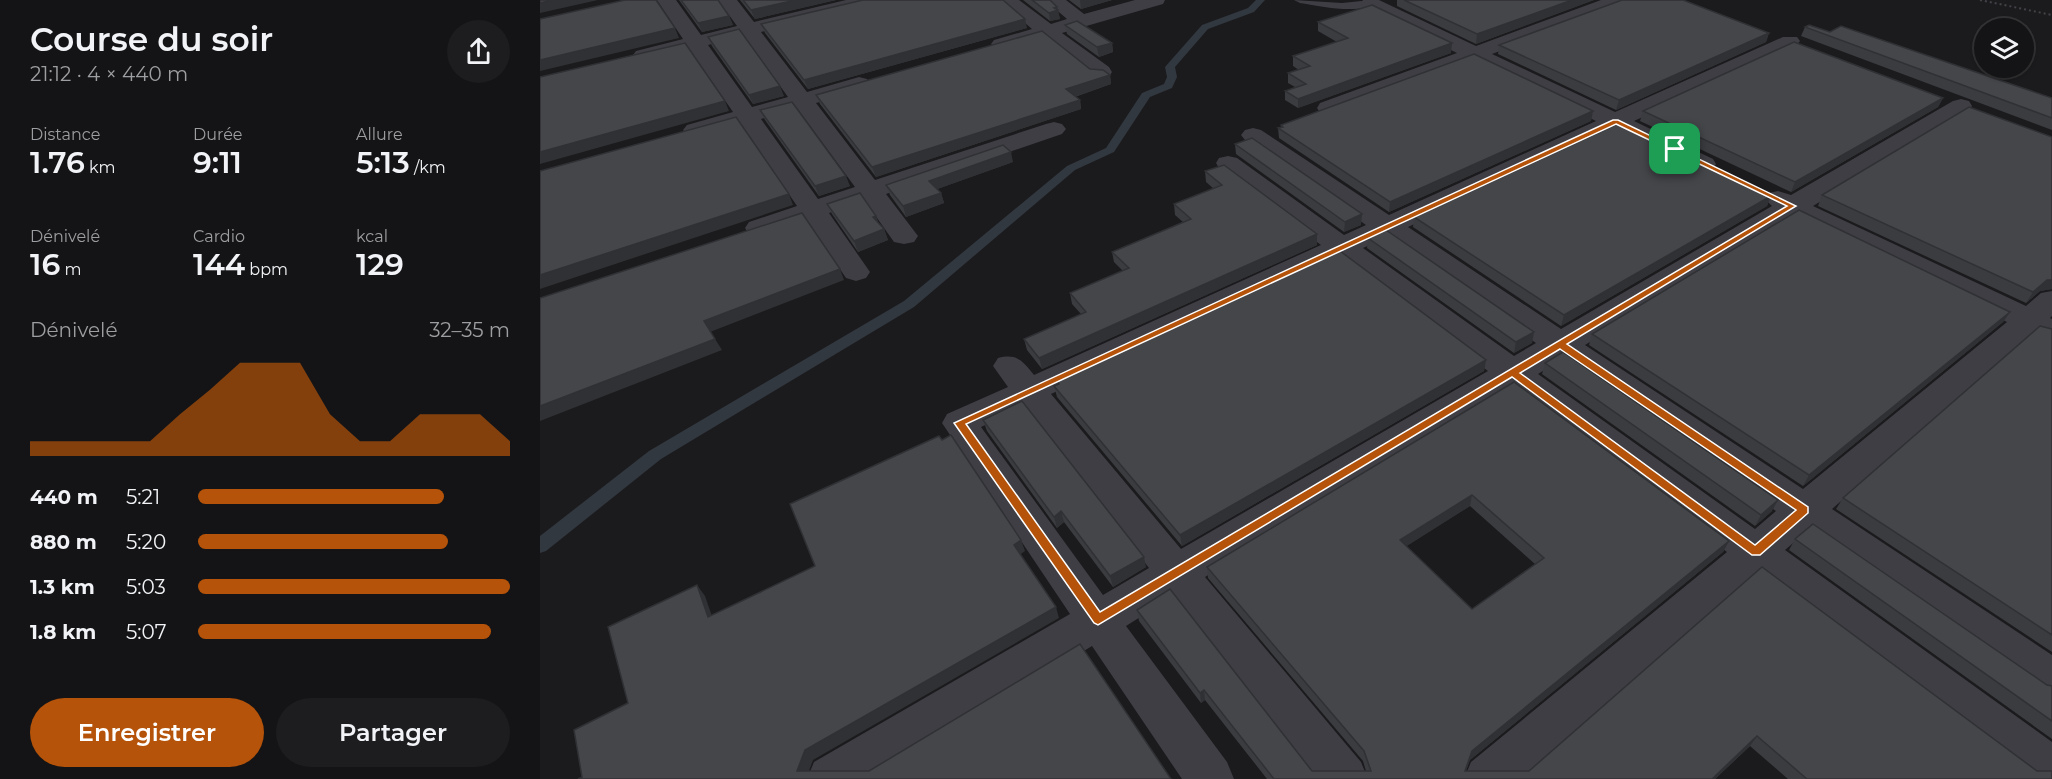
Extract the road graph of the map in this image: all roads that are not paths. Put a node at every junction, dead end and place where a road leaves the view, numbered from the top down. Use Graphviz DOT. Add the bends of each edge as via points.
graph roads {
  1 [pos="666,0"];
  2 [pos="727,0"];
  3 [pos="869,0"];
  4 [pos="1007,0"];
  5 [pos="1054,0"];
  6 [pos="1156,0"];
  7 [pos="1300,0"];
  8 [pos="1619,0"];
  9 [pos="1370,3"];
  10 [pos="1081,21"];
  11 [pos="749,29"];
  12 [pos="1047,31"];
  13 [pos="1789,41"];
  14 [pos="696,42"];
  15 [pos="980,50"];
  16 [pos="1475,53"];
  17 [pos="629,58"];
  18 [pos="1101,72"];
  19 [pos="880,78"];
  20 [pos="802,100"];
  21 [pos="1961,106"];
  22 [pos="1309,115"];
  23 [pos="747,116"];
  24 [pos="1616,121"];
  25 [pos="1276,127"];
  26 [pos="1054,129"];
  27 [pos="678,135"];
  28 [pos="1228,163"];
  29 [pos="1730,176"];
  30 [pos="870,190"];
  31 [pos="1761,191"];
  32 [pos="1792,206"];
  33 [pos="813,210"];
  34 [pos="1387,226"];
  35 [pos="733,236"];
  36 [pos="904,236"];
  37 [pos="1342,247"];
  38 [pos="856,272"];
  39 [pos="2044,317"];
  40 [pos="1560,344"];
  41 [pos="1513,373"];
  42 [pos="1019,378"];
  43 [pos="1804,510"];
  44 [pos="1756,552"];
  45 [pos="1177,573"];
  46 [pos="1098,620"];
  47 [pos="2052,679"];
  48 [pos="2052,770"];
  49 [pos="831,779"];
  50 [pos="1210,779"];
  51 [pos="1344,779"];
  52 [pos="1488,779"];
  1 -- 14 [label="street"];
  2 -- 11 [label="street"];
  3 -- 11 [label="street"];
  4 -- 12 [label="street"];
  5 -- 10 [label="street"];
  6 -- 10 [label="street"];
  7 -- 9 [label="lane" via="1342,6"];
  8 -- 16 [label="street"];
  9 -- 16 [label="street"];
  10 -- 12 [label="street"];
  11 -- 14 [label="street"];
  11 -- 20 [label="street"];
  12 -- 15 [label="street"];
  12 -- 18 [label="street"];
  13 -- 24 [label="street"];
  14 -- 17 [label="street"];
  14 -- 23 [label="street"];
  16 -- 22 [label="street"];
  16 -- 24 [label="street"];
  19 -- 20 [label="street"];
  20 -- 23 [label="street"];
  20 -- 30 [label="street"];
  21 -- 32 [label="street"];
  23 -- 27 [label="street"];
  23 -- 33 [label="street"];
  24 -- 29 [label="street"];
  24 -- 34 [label="street"];
  25 -- 34 [label="street" via="1253,135"];
  26 -- 30 [label="street"];
  28 -- 37 [label="street"];
  30 -- 33 [label="street"];
  30 -- 36 [label="street"];
  31 -- 32 [label="street"];
  32 -- 39 [label="street"];
  32 -- 40 [label="street"];
  33 -- 35 [label="street"];
  33 -- 38 [label="street"];
  34 -- 37 [label="street"];
  34 -- 40 [label="street"];
  37 -- 41 [label="street"];
  37 -- 42 [label="street"];
  39 -- 43 [label="street"];
  40 -- 41 [label="street"];
  40 -- 43 [label="street"];
  41 -- 44 [label="street"];
  41 -- 45 [label="street"];
  42 -- 45 [label="street"];
  42 -- 46 [label="street" via="959,423"];
  43 -- 44 [label="street"];
  43 -- 47 [label="street"];
  44 -- 48 [label="street"];
  44 -- 52 [label="street"];
  45 -- 46 [label="street"];
  45 -- 51 [label="street"];
  46 -- 49 [label="street"];
  46 -- 50 [label="street"];
}
